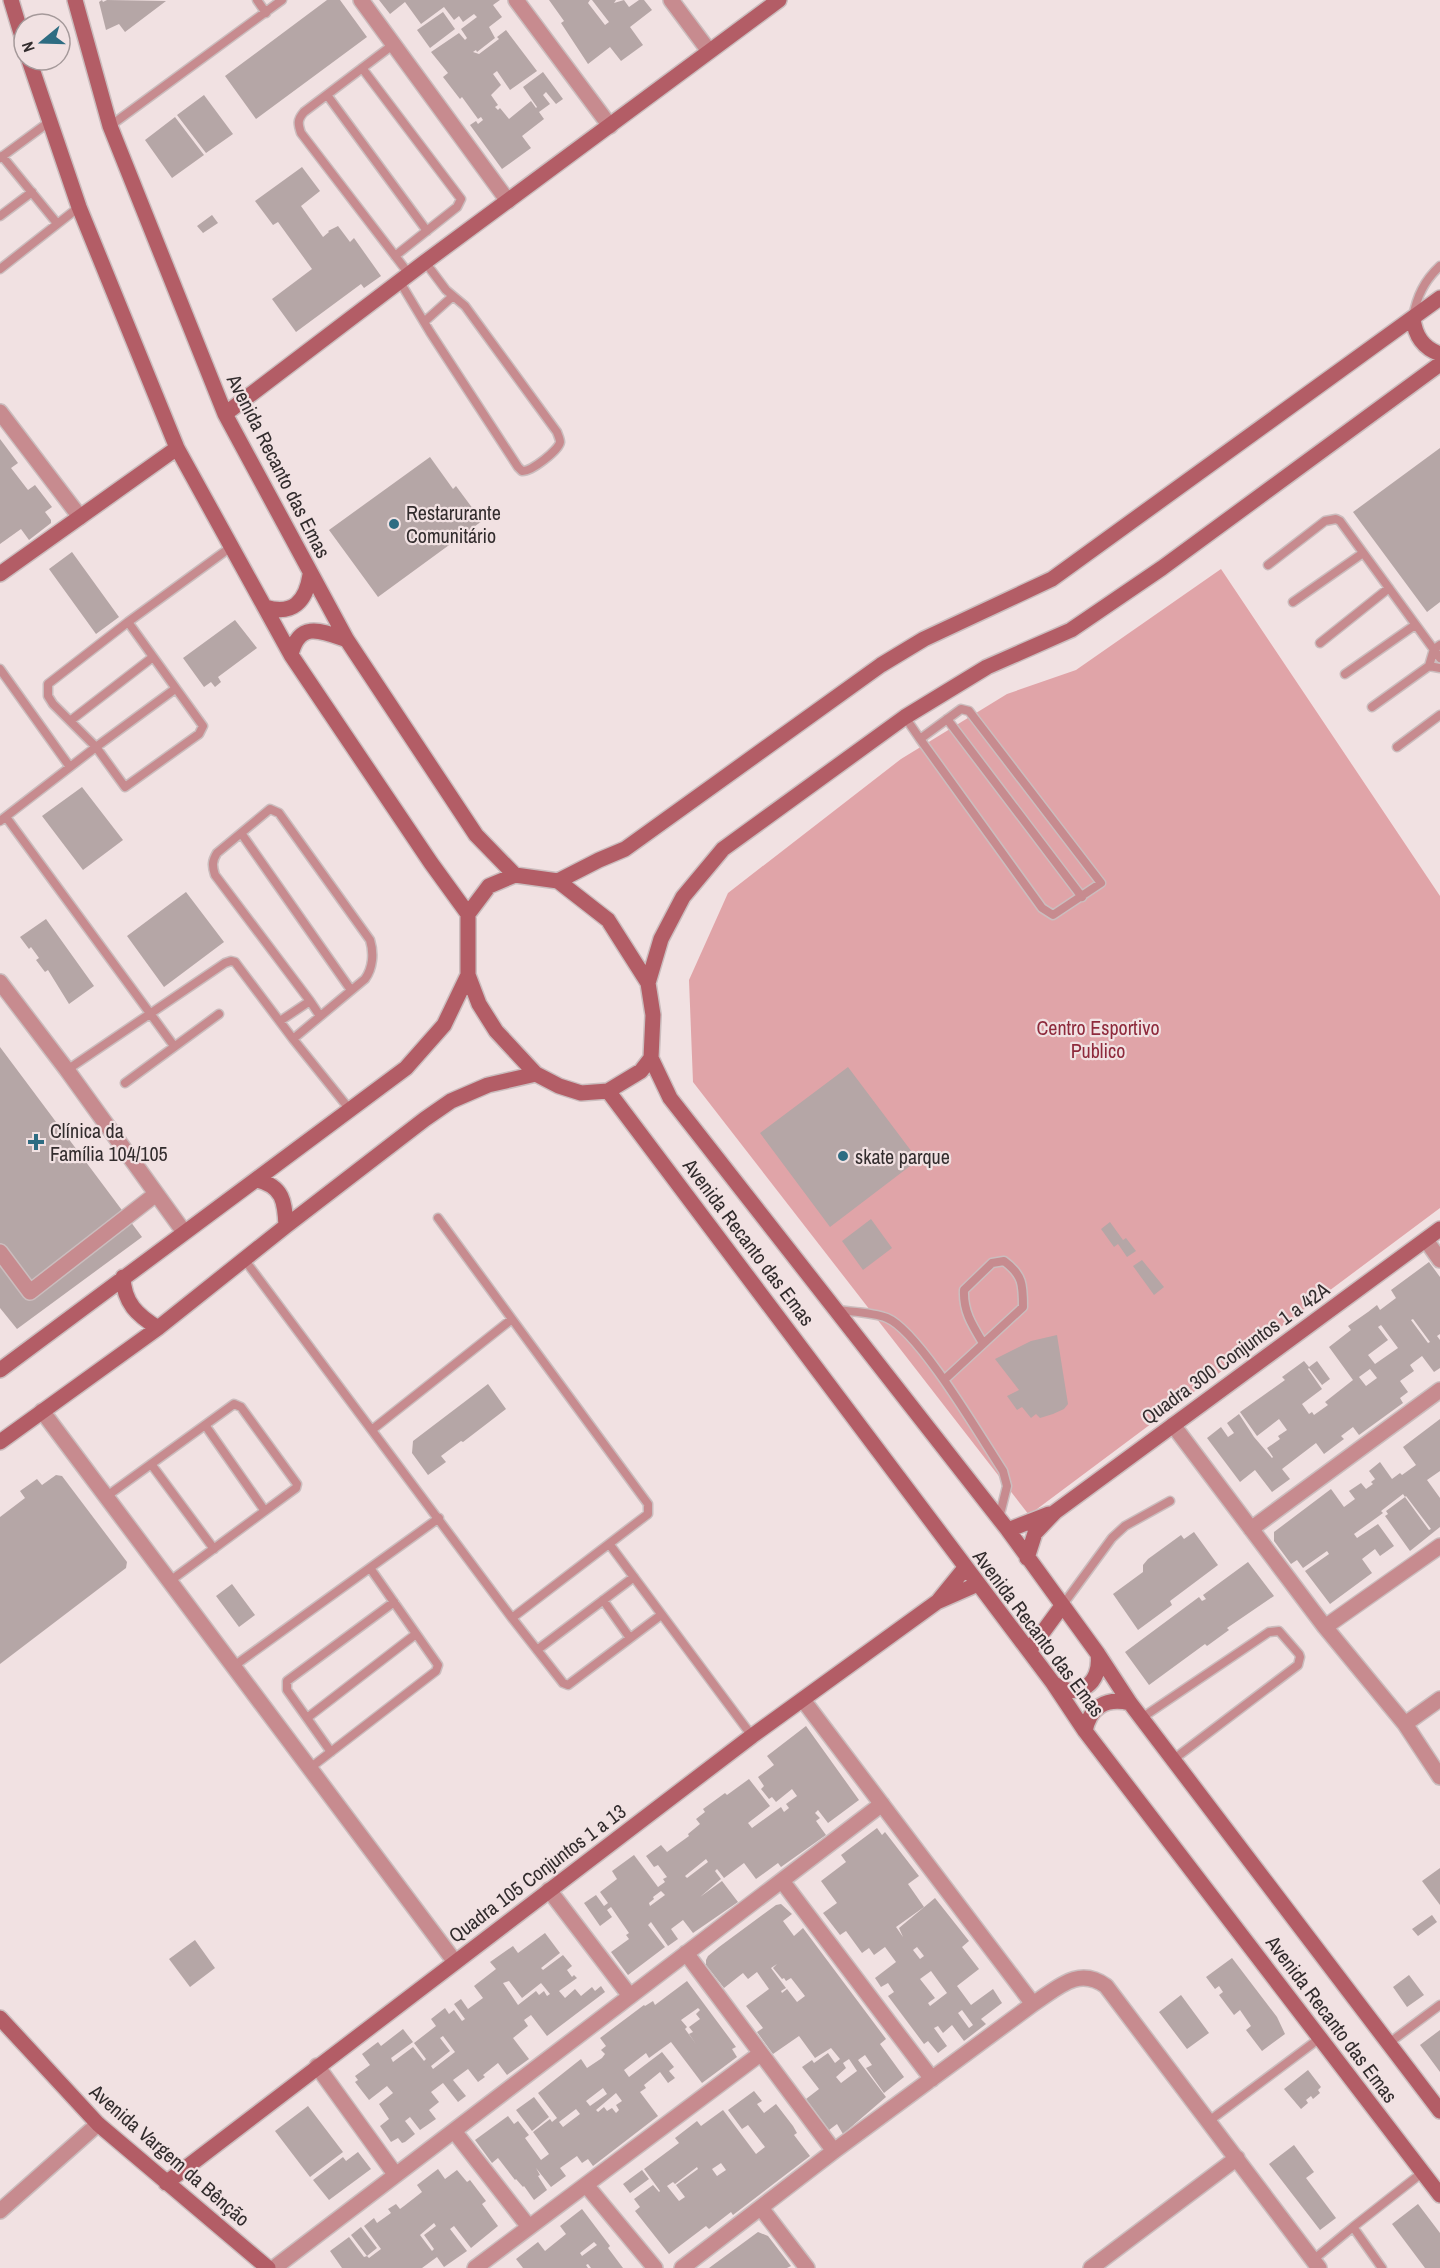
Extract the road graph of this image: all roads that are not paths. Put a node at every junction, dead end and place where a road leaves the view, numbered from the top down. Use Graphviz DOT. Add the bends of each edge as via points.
graph roads {
  1 [pos="257,0"];
  2 [pos="282,0"];
  3 [pos="361,0"];
  4 [pos="516,0"];
  5 [pos="671,0"];
  6 [pos="779,0"];
  7 [pos="73,3"];
  8 [pos="266,13"];
  9 [pos="393,44"];
  10 [pos="709,51"];
  11 [pos="362,68"];
  12 [pos="33,72"];
  13 [pos="327,95"];
  14 [pos="49,122"];
  15 [pos="110,126"];
  16 [pos="610,126"];
  17 [pos="1,157"];
  18 [pos="32,192"];
  19 [pos="508,201"];
  20 [pos="79,207"];
  21 [pos="0,216"];
  22 [pos="56,222"];
  23 [pos="427,231"];
  24 [pos="395,256"];
  25 [pos="425,262"];
  26 [pos="1440,266"];
  27 [pos="0,269"];
  28 [pos="405,278"];
  29 [pos="453,296"];
  30 [pos="1440,298"];
  31 [pos="1413,318"];
  32 [pos="424,322"];
  33 [pos="1440,354"];
  34 [pos="1440,364"];
  35 [pos="0,413"];
  36 [pos="225,414"];
  37 [pos="177,448"];
  38 [pos="80,517"];
  39 [pos="231,547"];
  40 [pos="1363,553"];
  41 [pos="1268,565"];
  42 [pos="0,574"];
  43 [pos="310,575"];
  44 [pos="1389,588"];
  45 [pos="1293,602"];
  46 [pos="265,608"];
  47 [pos="128,622"];
  48 [pos="1415,625"];
  49 [pos="347,640"];
  50 [pos="1320,643"];
  51 [pos="1437,647"];
  52 [pos="291,655"];
  53 [pos="153,657"];
  54 [pos="1440,658"];
  55 [pos="1429,666"];
  56 [pos="1440,668"];
  57 [pos="0,669"];
  58 [pos="1345,674"];
  59 [pos="3,679"];
  60 [pos="175,689"];
  61 [pos="1372,707"];
  62 [pos="1440,715"];
  63 [pos="905,717"];
  64 [pos="947,719"];
  65 [pos="69,721"];
  66 [pos="920,739"];
  67 [pos="96,747"];
  68 [pos="1398,747"];
  69 [pos="70,767"];
  70 [pos="3,819"];
  71 [pos="241,833"];
  72 [pos="515,875"];
  73 [pos="558,881"];
  74 [pos="1082,897"];
  75 [pos="468,914"];
  76 [pos="468,975"];
  77 [pos="0,982"];
  78 [pos="648,983"];
  79 [pos="351,990"];
  80 [pos="310,1001"];
  81 [pos="151,1013"];
  82 [pos="219,1014"];
  83 [pos="320,1016"];
  84 [pos="280,1021"];
  85 [pos="293,1039"];
  86 [pos="174,1046"];
  87 [pos="651,1058"];
  88 [pos="67,1070"];
  89 [pos="536,1074"];
  90 [pos="125,1083"];
  91 [pos="608,1091"];
  92 [pos="351,1111"];
  93 [pos="257,1180"];
  94 [pos="156,1194"];
  95 [pos="438,1218"];
  96 [pos="286,1226"];
  97 [pos="1440,1229"];
  98 [pos="184,1232"];
  99 [pos="1425,1239"];
  100 [pos="0,1252"];
  101 [pos="244,1259"];
  102 [pos="1440,1260"];
  103 [pos="123,1277"];
  104 [pos="835,1309"];
  105 [pos="512,1319"];
  106 [pos="158,1328"];
  107 [pos="983,1343"];
  108 [pos="0,1370"];
  109 [pos="944,1380"];
  110 [pos="1440,1390"];
  111 [pos="42,1411"];
  112 [pos="205,1425"];
  113 [pos="1173,1425"];
  114 [pos="373,1429"];
  115 [pos="0,1442"];
  116 [pos="151,1464"];
  117 [pos="106,1496"];
  118 [pos="1170,1501"];
  119 [pos="265,1511"];
  120 [pos="1055,1512"];
  121 [pos="439,1518"];
  122 [pos="1003,1524"];
  123 [pos="1251,1528"];
  124 [pos="609,1545"];
  125 [pos="1440,1546"];
  126 [pos="213,1549"];
  127 [pos="1027,1558"];
  128 [pos="370,1568"];
  129 [pos="965,1568"];
  130 [pos="634,1577"];
  131 [pos="170,1581"];
  132 [pos="978,1584"];
  133 [pos="603,1600"];
  134 [pos="394,1602"];
  135 [pos="937,1602"];
  136 [pos="1062,1606"];
  137 [pos="661,1615"];
  138 [pos="512,1618"];
  139 [pos="1325,1627"];
  140 [pos="416,1634"];
  141 [pos="630,1638"];
  142 [pos="537,1650"];
  143 [pos="1029,1652"];
  144 [pos="1098,1654"];
  145 [pos="234,1666"];
  146 [pos="1053,1683"];
  147 [pos="1440,1699"];
  148 [pos="803,1700"];
  149 [pos="1130,1703"];
  150 [pos="1143,1717"];
  151 [pos="307,1718"];
  152 [pos="1405,1724"];
  153 [pos="1086,1731"];
  154 [pos="752,1736"];
  155 [pos="331,1752"];
  156 [pos="1174,1759"];
  157 [pos="310,1768"];
  158 [pos="1440,1777"];
  159 [pos="882,1804"];
  160 [pos="782,1881"];
  161 [pos="549,1890"];
  162 [pos="686,1953"];
  163 [pos="455,1962"];
  164 [pos="630,1996"];
  165 [pos="1033,2004"];
  166 [pos="1440,2005"];
  167 [pos="0,2018"];
  168 [pos="1320,2038"];
  169 [pos="1389,2043"];
  170 [pos="760,2054"];
  171 [pos="317,2066"];
  172 [pos="932,2079"];
  173 [pos="1440,2111"];
  174 [pos="1209,2121"];
  175 [pos="98,2124"];
  176 [pos="454,2131"];
  177 [pos="834,2151"];
  178 [pos="1237,2158"];
  179 [pos="1423,2172"];
  180 [pos="395,2174"];
  181 [pos="166,2183"];
  182 [pos="586,2185"];
  183 [pos="1440,2195"];
  184 [pos="761,2208"];
  185 [pos="0,2211"];
  186 [pos="529,2227"];
  187 [pos="1353,2227"];
  188 [pos="494,2263"];
  189 [pos="1316,2264"];
  190 [pos="1094,2267"];
  191 [pos="268,2268"];
  192 [pos="274,2268"];
  193 [pos="475,2268"];
  194 [pos="655,2268"];
  195 [pos="682,2268"];
  196 [pos="807,2268"];
  197 [pos="1382,2268"];
  1 -- 8 [label="lane"];
  2 -- 8 [label="lane"];
  3 -- 9 [label="street"];
  4 -- 16 [label="street"];
  5 -- 10 [label="street"];
  6 -- 10 [label="main road"];
  7 -- 15 [label="main road, Avenida Recanto das Emas"];
  8 -- 15 [label="lane"];
  9 -- 11 [label="lane"];
  9 -- 19 [label="street"];
  10 -- 16 [label="main road"];
  11 -- 13 [label="lane"];
  11 -- 23 [label="lane" via="461,199 457,207"];
  12 -- 14 [label="main road"];
  13 -- 23 [label="lane"];
  13 -- 24 [label="lane" via="298,118 301,133"];
  14 -- 17 [label="lane"];
  14 -- 20 [label="main road"];
  15 -- 36 [label="main road, Avenida Recanto das Emas"];
  16 -- 19 [label="main road"];
  17 -- 18 [label="lane"];
  18 -- 21 [label="lane"];
  18 -- 22 [label="lane"];
  19 -- 25 [label="main road"];
  20 -- 22 [label="lane"];
  20 -- 37 [label="main road"];
  22 -- 27 [label="lane"];
  23 -- 24 [label="lane"];
  24 -- 28 [label="lane"];
  25 -- 28 [label="main road"];
  25 -- 29 [label="lane"];
  26 -- 31 [label="lane" via="1422,287"];
  28 -- 32 [label="lane"];
  28 -- 36 [label="main road"];
  29 -- 32 [label="lane"];
  29 -- 32 [label="lane" via="465,306 557,432 558,447 533,469 522,471 518,467"];
  30 -- 31 [label="main road"];
  31 -- 33 [label="main road" via="1418,337"];
  31 -- 73 [label="main road" via="1052,579 924,639 881,665 626,849"];
  34 -- 63 [label="main road" via="1071,630 987,667"];
  35 -- 38 [label="street"];
  36 -- 43 [label="main road, Avenida Recanto das Emas"];
  37 -- 38 [label="main road"];
  37 -- 39 [label="main road"];
  38 -- 42 [label="main road"];
  39 -- 46 [label="main road"];
  39 -- 47 [label="lane"];
  40 -- 41 [label="lane" via="1340,521 1331,519"];
  40 -- 44 [label="lane"];
  40 -- 45 [label="lane"];
  43 -- 46 [label="main road" via="308,591 299,602 275,610"];
  43 -- 49 [label="main road, Avenida Recanto das Emas"];
  44 -- 48 [label="lane"];
  44 -- 50 [label="lane"];
  46 -- 52 [label="main road"];
  47 -- 53 [label="lane"];
  47 -- 65 [label="lane" via="48,684 48,696"];
  48 -- 51 [label="lane"];
  48 -- 58 [label="lane"];
  49 -- 52 [label="main road" via="312,630 299,635"];
  49 -- 72 [label="main road, Avenida Recanto das Emas" via="476,835"];
  51 -- 54 [label="lane"];
  51 -- 55 [label="lane"];
  52 -- 75 [label="main road"];
  53 -- 60 [label="lane"];
  53 -- 65 [label="lane"];
  55 -- 56 [label="lane"];
  55 -- 61 [label="lane"];
  57 -- 59 [label="lane"];
  59 -- 69 [label="lane"];
  60 -- 67 [label="lane"];
  60 -- 67 [label="lane" via="200,721 202,731 129,785 125,787"];
  62 -- 68 [label="lane"];
  63 -- 66 [label="lane"];
  63 -- 78 [label="main road" via="723,849 683,897 661,939"];
  64 -- 66 [label="lane"];
  64 -- 74 [label="lane"];
  64 -- 74 [label="lane" via="961,709 969,711 1101,883"];
  65 -- 67 [label="lane"];
  66 -- 74 [label="lane" via="1047,913 1053,915"];
  67 -- 69 [label="lane"];
  69 -- 70 [label="lane"];
  70 -- 81 [label="lane"];
  71 -- 79 [label="lane"];
  71 -- 79 [label="lane" via="267,810 277,811 370,940 371,968"];
  71 -- 80 [label="lane" via="214,857 215,874"];
  72 -- 73 [label="main road"];
  72 -- 75 [label="main road" via="489,885"];
  73 -- 78 [label="main road" via="608,920"];
  75 -- 76 [label="main road"];
  76 -- 89 [label="main road" via="479,1004 496,1031"];
  76 -- 92 [label="main road" via="444,1025 406,1068"];
  77 -- 88 [label="street"];
  78 -- 87 [label="main road"];
  79 -- 83 [label="lane"];
  80 -- 83 [label="lane"];
  80 -- 84 [label="lane"];
  81 -- 84 [label="lane" via="231,960"];
  81 -- 86 [label="lane"];
  81 -- 88 [label="lane"];
  82 -- 86 [label="lane"];
  83 -- 85 [label="lane"];
  84 -- 85 [label="lane"];
  85 -- 92 [label="lane"];
  86 -- 90 [label="lane"];
  87 -- 91 [label="main road" via="641,1071"];
  87 -- 104 [label="main road, Avenida Recanto das Emas" via="670,1098"];
  88 -- 94 [label="street"];
  89 -- 91 [label="main road" via="581,1093"];
  89 -- 96 [label="main road" via="488,1085 451,1101"];
  91 -- 129 [label="main road, Avenida Recanto das Emas"];
  92 -- 93 [label="main road"];
  93 -- 96 [label="main road" via="278,1191"];
  93 -- 98 [label="main road"];
  94 -- 98 [label="street"];
  94 -- 100 [label="street" via="30,1292"];
  95 -- 105 [label="lane"];
  96 -- 101 [label="main road"];
  97 -- 99 [label="main road, Quadra 300 Conjuntos 1 a 42A"];
  98 -- 103 [label="main road"];
  99 -- 102 [label="street"];
  99 -- 113 [label="main road, Quadra 300 Conjuntos 1 a 42A"];
  101 -- 106 [label="main road"];
  101 -- 114 [label="lane"];
  103 -- 106 [label="main road" via="128,1302 139,1317"];
  103 -- 108 [label="main road"];
  104 -- 109 [label="lane" via="888,1318 913,1340"];
  104 -- 122 [label="main road, Avenida Recanto das Emas"];
  105 -- 114 [label="lane"];
  105 -- 124 [label="lane" via="648,1504 648,1514"];
  106 -- 111 [label="main road"];
  107 -- 107 [label="lane" via="963,1305 964,1290 992,1263 1004,1261 1016,1270 1023,1287 1023,1307"];
  107 -- 109 [label="lane"];
  109 -- 122 [label="lane" via="1003,1471 1007,1486"];
  110 -- 123 [label="street"];
  111 -- 115 [label="main road"];
  111 -- 117 [label="street"];
  112 -- 116 [label="lane"];
  112 -- 119 [label="lane"];
  112 -- 119 [label="lane" via="234,1404 241,1407 297,1484"];
  113 -- 120 [label="main road, Quadra 300 Conjuntos 1 a 42A"];
  113 -- 123 [label="street"];
  114 -- 121 [label="lane"];
  116 -- 117 [label="lane"];
  116 -- 126 [label="lane"];
  117 -- 131 [label="street"];
  118 -- 136 [label="lane" via="1125,1526 1112,1538"];
  119 -- 126 [label="lane"];
  120 -- 122 [label="main road, Quadra 300 Conjuntos 1 a 42A"];
  120 -- 127 [label="main road, Quadra 300 Conjuntos 1 a 42A" via="1035,1533"];
  121 -- 128 [label="lane"];
  121 -- 138 [label="lane"];
  122 -- 127 [label="main road, Avenida Recanto das Emas"];
  123 -- 139 [label="street"];
  124 -- 130 [label="lane"];
  124 -- 138 [label="lane"];
  125 -- 139 [label="street"];
  126 -- 131 [label="lane"];
  127 -- 136 [label="main road, Avenida Recanto das Emas"];
  128 -- 134 [label="lane"];
  128 -- 145 [label="lane"];
  129 -- 132 [label="main road, Avenida Recanto das Emas"];
  129 -- 135 [label="main road, Quadra 105 Conjuntos 1 a 13"];
  130 -- 133 [label="lane"];
  130 -- 137 [label="lane"];
  131 -- 145 [label="street"];
  132 -- 135 [label="main road, Quadra 105 Conjuntos 1 a 13"];
  132 -- 143 [label="main road, Avenida Recanto das Emas"];
  133 -- 141 [label="lane"];
  133 -- 142 [label="lane"];
  134 -- 140 [label="lane"];
  134 -- 151 [label="lane" via="287,1681 286,1690"];
  135 -- 148 [label="main road, Quadra 105 Conjuntos 1 a 13"];
  136 -- 143 [label="main road"];
  136 -- 144 [label="main road, Avenida Recanto das Emas"];
  137 -- 141 [label="lane"];
  137 -- 154 [label="lane"];
  138 -- 142 [label="lane"];
  139 -- 152 [label="street"];
  140 -- 151 [label="lane"];
  140 -- 155 [label="lane" via="438,1665 436,1671"];
  141 -- 142 [label="lane" via="568,1685"];
  143 -- 146 [label="main road, Avenida Recanto das Emas"];
  144 -- 146 [label="main road" via="1097,1675 1082,1689 1061,1689"];
  144 -- 149 [label="main road, Avenida Recanto das Emas"];
  145 -- 157 [label="street"];
  146 -- 153 [label="main road, Avenida Recanto das Emas"];
  147 -- 152 [label="street"];
  148 -- 154 [label="main road, Quadra 105 Conjuntos 1 a 13"];
  148 -- 159 [label="street"];
  149 -- 150 [label="main road, Avenida Recanto das Emas"];
  149 -- 153 [label="main road" via="1118,1700 1100,1705 1088,1719"];
  150 -- 156 [label="main road, Avenida Recanto das Emas"];
  150 -- 156 [label="lane" via="1269,1632 1279,1631 1299,1654 1298,1665"];
  151 -- 155 [label="lane"];
  152 -- 158 [label="street"];
  153 -- 168 [label="main road, Avenida Recanto das Emas"];
  154 -- 161 [label="main road, Quadra 105 Conjuntos 1 a 13"];
  155 -- 157 [label="lane"];
  156 -- 169 [label="main road, Avenida Recanto das Emas"];
  157 -- 163 [label="street"];
  159 -- 160 [label="street"];
  159 -- 165 [label="street"];
  160 -- 162 [label="street"];
  160 -- 172 [label="street"];
  161 -- 163 [label="main road, Quadra 105 Conjuntos 1 a 13"];
  161 -- 164 [label="street"];
  162 -- 164 [label="street"];
  162 -- 170 [label="street"];
  163 -- 171 [label="main road, Quadra 105 Conjuntos 1 a 13"];
  164 -- 176 [label="street"];
  165 -- 172 [label="street"];
  165 -- 174 [label="street" via="1075,1978 1096,1979 1106,1986"];
  166 -- 169 [label="lane"];
  167 -- 175 [label="main road, Avenida Vargem da Bênção"];
  168 -- 174 [label="lane"];
  168 -- 179 [label="main road, Avenida Recanto das Emas"];
  169 -- 173 [label="main road, Avenida Recanto das Emas"];
  170 -- 177 [label="street"];
  170 -- 182 [label="street"];
  171 -- 180 [label="street"];
  171 -- 181 [label="main road, Quadra 105 Conjuntos 1 a 13"];
  172 -- 177 [label="street"];
  174 -- 178 [label="street"];
  175 -- 181 [label="main road, Avenida Vargem da Bênção"];
  175 -- 185 [label="street"];
  176 -- 180 [label="street"];
  176 -- 186 [label="street"];
  177 -- 184 [label="street"];
  178 -- 189 [label="street"];
  178 -- 190 [label="street"];
  179 -- 183 [label="main road, Avenida Recanto das Emas"];
  179 -- 187 [label="lane"];
  180 -- 192 [label="street"];
  181 -- 191 [label="main road, Avenida Vargem da Bênção"];
  182 -- 186 [label="street"];
  182 -- 194 [label="street"];
  184 -- 195 [label="street"];
  184 -- 196 [label="street"];
  186 -- 188 [label="street"];
  187 -- 189 [label="lane"];
  187 -- 197 [label="lane"];
  188 -- 193 [label="street"];
}
